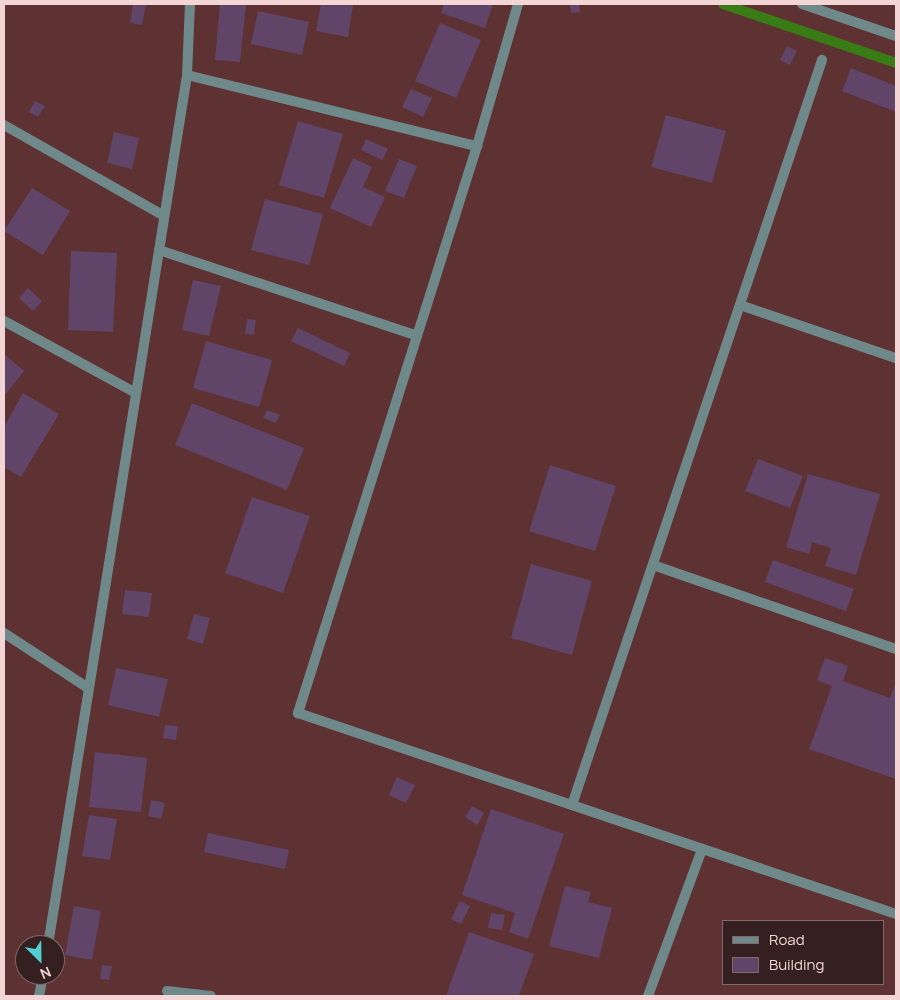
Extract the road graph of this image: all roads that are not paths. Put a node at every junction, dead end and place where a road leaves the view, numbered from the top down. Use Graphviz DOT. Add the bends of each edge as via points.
graph roads {
  1 [pos="190,4"];
  2 [pos="518,4"];
  3 [pos="802,4"];
  4 [pos="896,36"];
  5 [pos="822,60"];
  6 [pos="187,75"];
  7 [pos="4,126"];
  8 [pos="477,146"];
  9 [pos="164,216"];
  10 [pos="159,250"];
  11 [pos="740,304"];
  12 [pos="4,321"];
  13 [pos="417,336"];
  14 [pos="896,358"];
  15 [pos="136,393"];
  16 [pos="653,565"];
  17 [pos="4,633"];
  18 [pos="896,650"];
  19 [pos="88,688"];
  20 [pos="572,805"];
  21 [pos="702,849"];
  22 [pos="896,914"];
  23 [pos="50,935"];
  24 [pos="167,991"];
  25 [pos="210,996"];
  26 [pos="648,996"];
  1 -- 6 [label="street"];
  2 -- 8 [label="street"];
  3 -- 4 [label="street"];
  5 -- 11 [label="street"];
  6 -- 8 [label="street"];
  6 -- 9 [label="street"];
  7 -- 9 [label="street"];
  8 -- 13 [label="street"];
  9 -- 10 [label="street"];
  10 -- 13 [label="street"];
  10 -- 15 [label="street"];
  11 -- 14 [label="street"];
  11 -- 16 [label="street"];
  12 -- 15 [label="street"];
  13 -- 20 [label="street" via="298,713"];
  15 -- 19 [label="street"];
  16 -- 18 [label="street"];
  16 -- 20 [label="street"];
  17 -- 19 [label="street"];
  19 -- 23 [label="street"];
  20 -- 21 [label="street"];
  21 -- 22 [label="street"];
  21 -- 26 [label="street"];
  24 -- 25 [label="street"];
}
